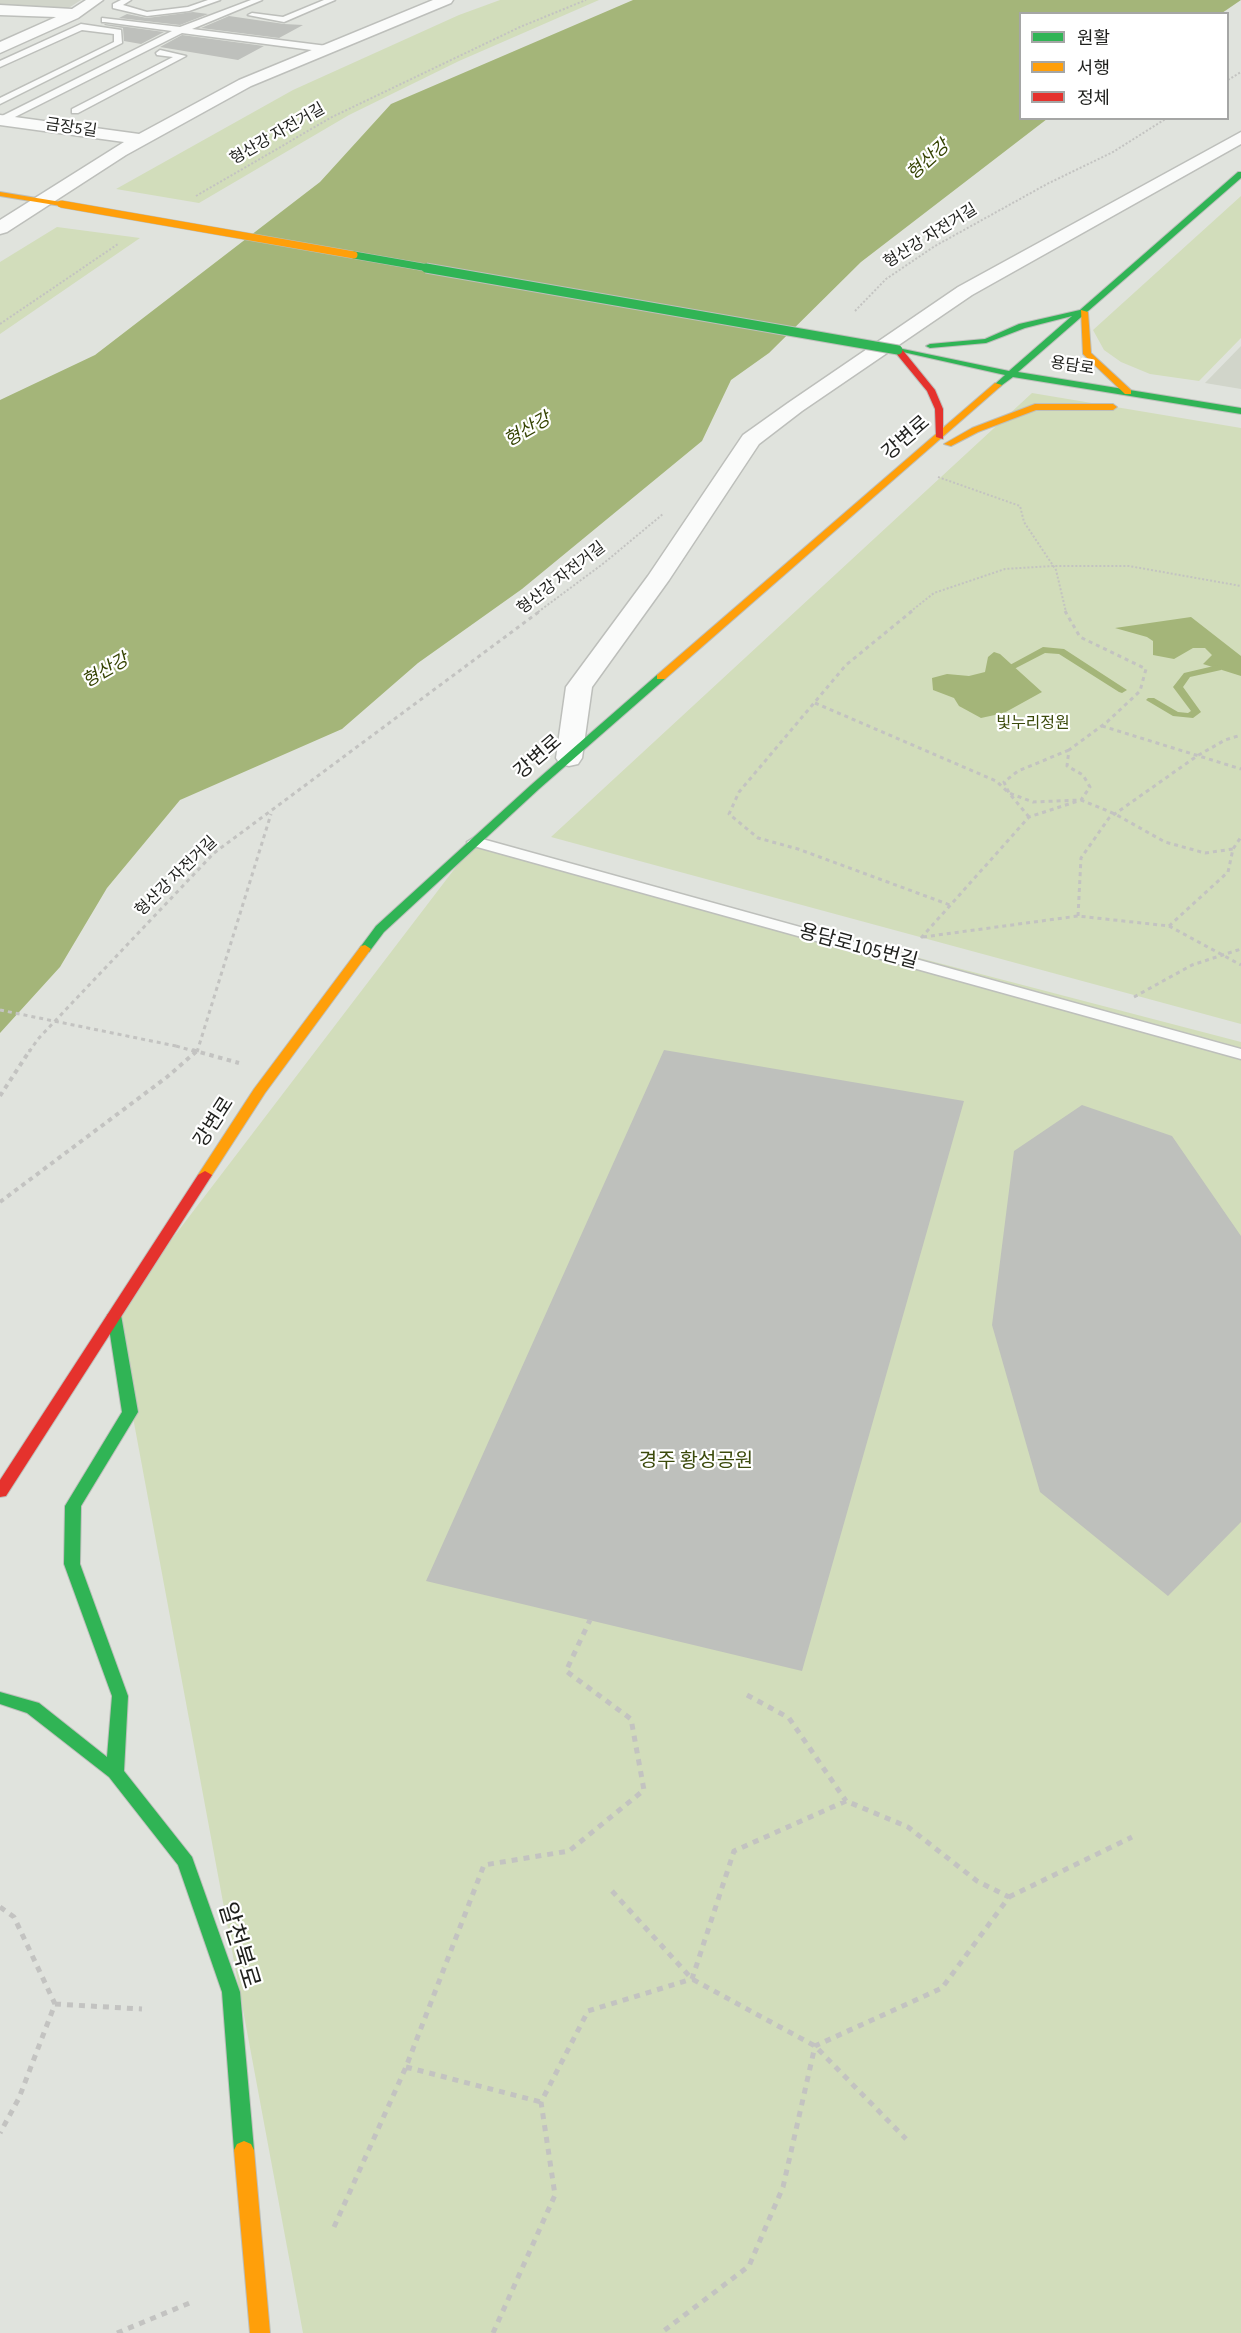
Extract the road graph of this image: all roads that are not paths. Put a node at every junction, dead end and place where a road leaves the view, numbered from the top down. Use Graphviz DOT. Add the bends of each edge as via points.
graph roads {
  1 [pos="96,0"];
  2 [pos="127,0"];
  3 [pos="216,0"];
  4 [pos="258,0"];
  5 [pos="306,0"];
  6 [pos="446,0"];
  7 [pos="328,1"];
  8 [pos="0,10"];
  9 [pos="78,15"];
  10 [pos="252,15"];
  11 [pos="94,18"];
  12 [pos="181,30"];
  13 [pos="0,48"];
  14 [pos="327,49"];
  15 [pos="160,53"];
  16 [pos="89,58"];
  17 [pos="117,62"];
  18 [pos="0,64"];
  19 [pos="101,70"];
  20 [pos="127,73"];
  21 [pos="145,76"];
  22 [pos="75,94"];
  23 [pos="0,101"];
  24 [pos="75,111"];
  25 [pos="1,120"];
  26 [pos="1241,137"];
  27 [pos="142,139"];
  28 [pos="1241,174"];
  29 [pos="0,194"];
  30 [pos="43,201"];
  31 [pos="0,228"];
  32 [pos="1084,312"];
  33 [pos="898,351"];
  34 [pos="1013,374"];
  35 [pos="1128,392"];
  36 [pos="1217,407"];
  37 [pos="1241,411"];
  38 [pos="940,437"];
  39 [pos="906,466"];
  40 [pos="568,758"];
  41 [pos="475,842"];
  42 [pos="1241,1054"];
  43 [pos="114,1315"];
  44 [pos="0,1492"];
  45 [pos="0,1698"];
  46 [pos="115,1773"];
  47 [pos="260,2333"];
  1 -- 9 [label="street"];
  2 -- 3 [label="lane" via="116,6 147,14 189,9"];
  4 -- 12 [label="lane"];
  5 -- 7 [label="lane"];
  6 -- 14 [label="street"];
  7 -- 10 [label="lane" via="284,20"];
  8 -- 9 [label="street"];
  9 -- 13 [label="street"];
  11 -- 12 [label="lane"];
  12 -- 14 [label="lane"];
  12 -- 17 [label="lane"];
  14 -- 27 [label="street" via="246,83"];
  15 -- 21 [label="lane" via="182,56"];
  16 -- 17 [label="lane"];
  16 -- 18 [label="lane" via="118,44 118,32 81,27"];
  16 -- 23 [label="lane"];
  17 -- 19 [label="lane"];
  19 -- 22 [label="lane" via="118,72"];
  19 -- 25 [label="lane"];
  20 -- 21 [label="lane"];
  21 -- 24 [label="lane"];
  25 -- 27 [label="street, 금장5길"];
  26 -- 40 [label="street" via="965,291 752,440 579,687"];
  27 -- 30 [label="street"];
  28 -- 32 [label="street, 강변로"];
  29 -- 30 [label="street"];
  30 -- 31 [label="street"];
  30 -- 33 [label="street, 용담로, bridge"];
  32 -- 33 [label="street" via="1022,326 986,341"];
  32 -- 34 [label="street, 강변로"];
  32 -- 35 [label="street" via="1087,354"];
  33 -- 34 [label="street, 용담로"];
  33 -- 38 [label="street" via="931,390 939,410"];
  34 -- 35 [label="street, 용담로"];
  34 -- 38 [label="street, 강변로"];
  35 -- 36 [label="street, 용담로"];
  36 -- 37 [label="street, 용담로"];
  36 -- 39 [label="street" via="1035,407 975,430"];
  38 -- 39 [label="street, 강변로"];
  39 -- 40 [label="street, 강변로"];
  40 -- 41 [label="street, 강변로"];
  41 -- 42 [label="lane, 용담로105번길"];
  41 -- 43 [label="street, 강변로" via="380,929 274,1072"];
  43 -- 44 [label="street, 강변로"];
  43 -- 46 [label="street" via="130,1413 73,1506 72,1563 120,1695"];
  45 -- 46 [label="street, 알천북로" via="33,1708"];
  46 -- 47 [label="street, 알천북로" via="186,1862 231,1992"];
}
